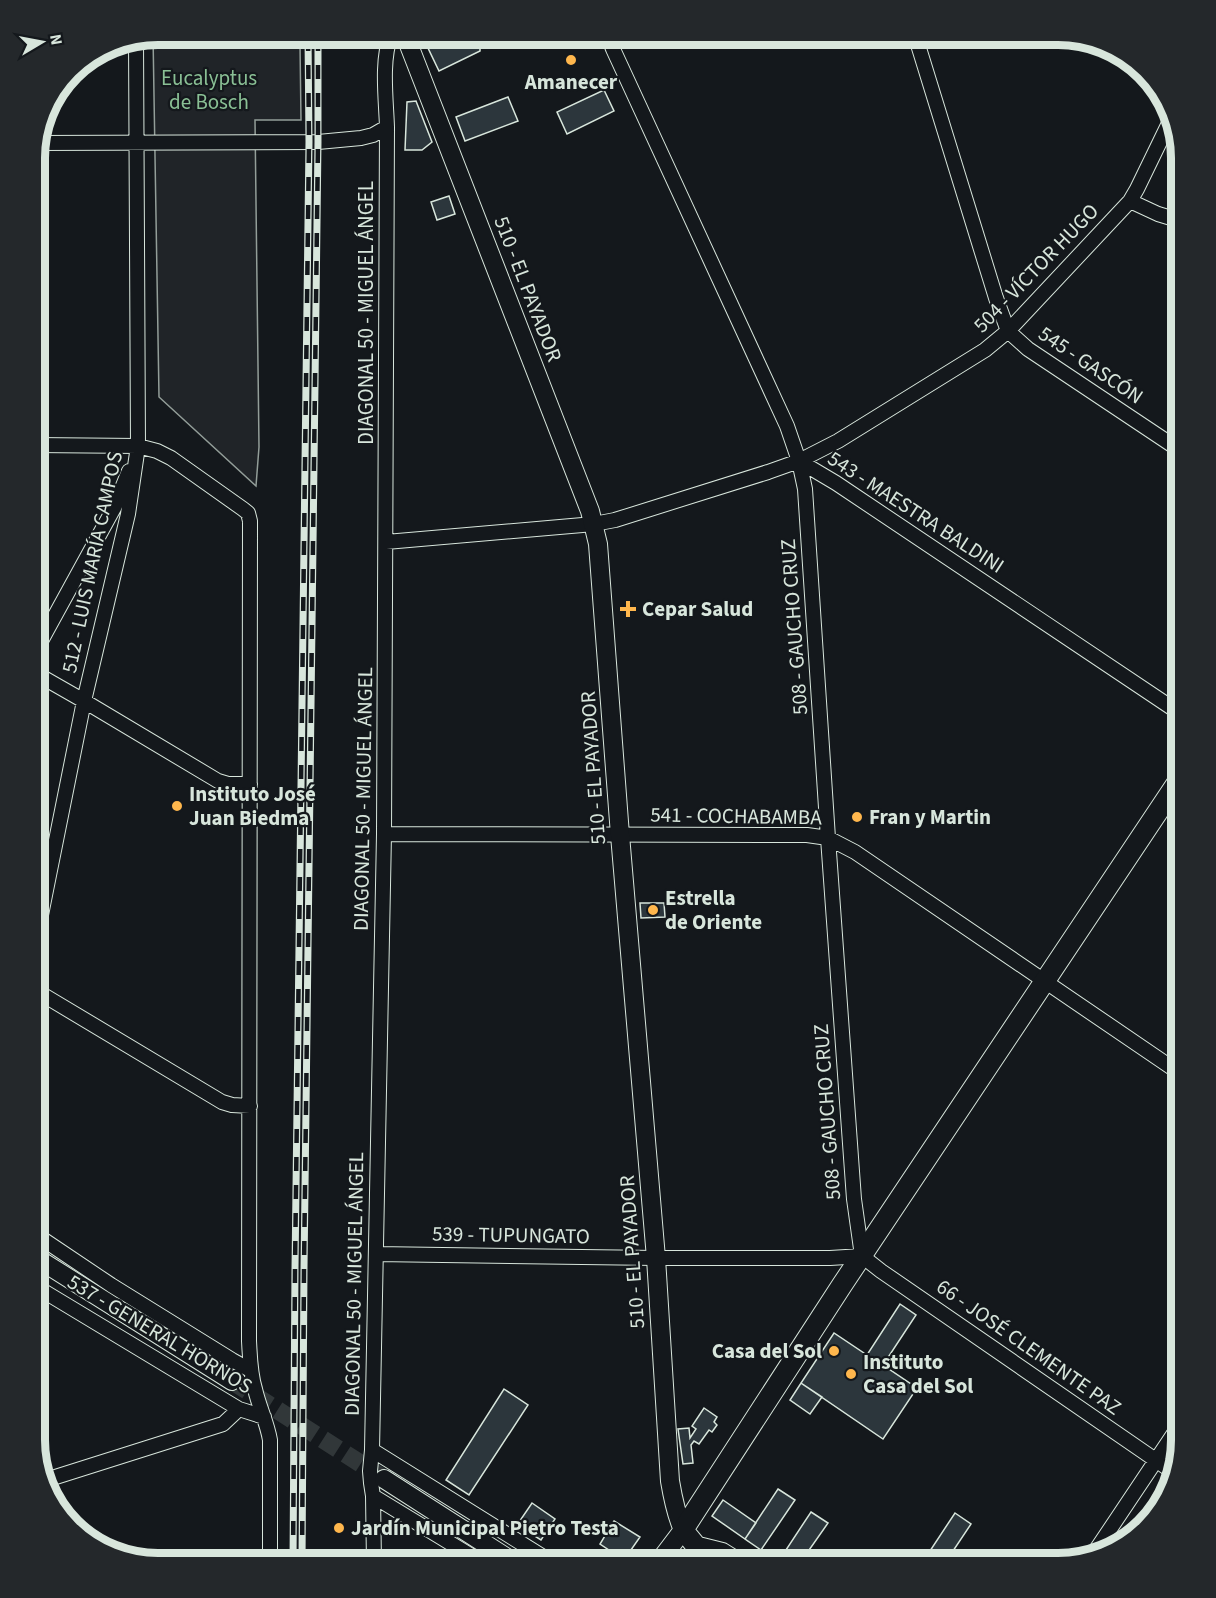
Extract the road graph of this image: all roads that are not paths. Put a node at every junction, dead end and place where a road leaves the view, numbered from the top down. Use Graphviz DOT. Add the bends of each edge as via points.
graph roads {
  1 [pos="389,45"];
  2 [pos="409,45"];
  3 [pos="612,45"];
  4 [pos="918,45"];
  5 [pos="136,47"];
  6 [pos="387,127"];
  7 [pos="1167,127"];
  8 [pos="46,143"];
  9 [pos="137,143"];
  10 [pos="1130,201"];
  11 [pos="1171,218"];
  12 [pos="1008,331"];
  13 [pos="1171,444"];
  14 [pos="45,445"];
  15 [pos="138,446"];
  16 [pos="799,461"];
  17 [pos="594,524"];
  18 [pos="386,542"];
  19 [pos="45,634"];
  20 [pos="45,679"];
  21 [pos="84,700"];
  22 [pos="1171,707"];
  23 [pos="250,784"];
  24 [pos="1171,793"];
  25 [pos="384,834"];
  26 [pos="621,835"];
  27 [pos="828,838"];
  28 [pos="45,895"];
  29 [pos="1045,980"];
  30 [pos="45,996"];
  31 [pos="1171,1066"];
  32 [pos="250,1106"];
  33 [pos="45,1241"];
  34 [pos="376,1254"];
  35 [pos="862,1256"];
  36 [pos="656,1258"];
  37 [pos="45,1264"];
  38 [pos="45,1293"];
  39 [pos="250,1370"];
  40 [pos="231,1381"];
  41 [pos="239,1409"];
  42 [pos="264,1417"];
  43 [pos="1171,1439"];
  44 [pos="372,1450"];
  45 [pos="1156,1460"];
  46 [pos="1167,1468"];
  47 [pos="51,1477"];
  48 [pos="384,1479"];
  49 [pos="374,1496"];
  50 [pos="683,1530"];
  51 [pos="1099,1545"];
  52 [pos="698,1547"];
  53 [pos="270,1553"];
  54 [pos="374,1553"];
  55 [pos="481,1553"];
  56 [pos="484,1553"];
  57 [pos="537,1553"];
  58 [pos="666,1553"];
  59 [pos="702,1553"];
  60 [pos="722,1553"];
  1 -- 6 [label="street, DIAGONAL 50 - MIGUEL ÁNGEL"];
  2 -- 17 [label="street, 510 - EL PAYADOR"];
  3 -- 16 [label="street, 508 - GAUCHO CRUZ" via="787,426"];
  4 -- 12 [label="street"];
  5 -- 9 [label="street, 512 - LUIS MARÍA CAMPOS"];
  6 -- 9 [label="street" via="361,138 318,142"];
  6 -- 18 [label="street, DIAGONAL 50 - MIGUEL ÁNGEL"];
  7 -- 10 [label="street, 504 - VÍCTOR HUGO"];
  8 -- 9 [label="street"];
  9 -- 15 [label="street, 512 - LUIS MARÍA CAMPOS"];
  10 -- 11 [label="street"];
  10 -- 12 [label="street, 504 - VÍCTOR HUGO"];
  12 -- 13 [label="street, 545 - GASCÓN" via="1028,349"];
  12 -- 16 [label="street, 504 - VÍCTOR HUGO" via="986,350"];
  14 -- 15 [label="street"];
  15 -- 19 [label="street" via="114,508"];
  15 -- 21 [label="street, 512 - LUIS MARÍA CAMPOS" via="128,514"];
  15 -- 23 [label="street" via="171,458 248,513"];
  16 -- 17 [label="street, 543 - MAESTRA BALDINI"];
  16 -- 22 [label="street, 543 - MAESTRA BALDINI"];
  16 -- 27 [label="street, 508 - GAUCHO CRUZ" via="807,513"];
  17 -- 18 [label="street, 543 - MAESTRA BALDINI"];
  17 -- 26 [label="street, 510 - EL PAYADOR"];
  18 -- 25 [label="street, DIAGONAL 50 - MIGUEL ÁNGEL"];
  20 -- 21 [label="street"];
  21 -- 23 [label="street" via="218,781"];
  21 -- 28 [label="street, 512 - LUIS MARÍA CAMPOS"];
  23 -- 32 [label="street"];
  24 -- 29 [label="main road"];
  25 -- 26 [label="street, 541 - COCHABAMBA"];
  25 -- 34 [label="street, DIAGONAL 50 - MIGUEL ÁNGEL"];
  26 -- 27 [label="street, 541 - COCHABAMBA" via="807,834"];
  26 -- 36 [label="street, 510 - EL PAYADOR"];
  27 -- 29 [label="street, 541 - COCHABAMBA" via="855,852"];
  27 -- 35 [label="street, 508 - GAUCHO CRUZ" via="854,1199"];
  29 -- 31 [label="street, 541 - COCHABAMBA"];
  29 -- 35 [label="main road"];
  30 -- 32 [label="street" via="222,1102"];
  32 -- 39 [label="street"];
  33 -- 39 [label="street, 537 - GENERAL HORNOS"];
  34 -- 36 [label="street, 539 - TUPUNGATO"];
  34 -- 44 [label="street, DIAGONAL 50 - MIGUEL ÁNGEL"];
  35 -- 36 [label="street, 539 - TUPUNGATO"];
  35 -- 45 [label="street, 66 - JOSÉ CLEMENTE PAZ"];
  35 -- 50 [label="main road"];
  36 -- 50 [label="street, 510 - EL PAYADOR" via="670,1481"];
  37 -- 40 [label="street, 537 - GENERAL HORNOS"];
  38 -- 41 [label="street, 537 - GENERAL HORNOS"];
  39 -- 42 [label="street"];
  41 -- 42 [label="street, 537 - GENERAL HORNOS"];
  41 -- 47 [label="street" via="223,1424"];
  42 -- 53 [label="street" via="271,1455"];
  43 -- 45 [label="street"];
  44 -- 49 [label="street, DIAGONAL 50 - MIGUEL ÁNGEL"];
  44 -- 57 [label="street"];
  45 -- 46 [label="street, 66 - JOSÉ CLEMENTE PAZ"];
  45 -- 51 [label="street"];
  48 -- 56 [label="street"];
  49 -- 54 [label="street, DIAGONAL 50 - MIGUEL ÁNGEL"];
  49 -- 55 [label="street"];
  50 -- 52 [label="main road"];
  50 -- 58 [label="street"];
  52 -- 59 [label="main road"];
  52 -- 60 [label="main road"];
}
